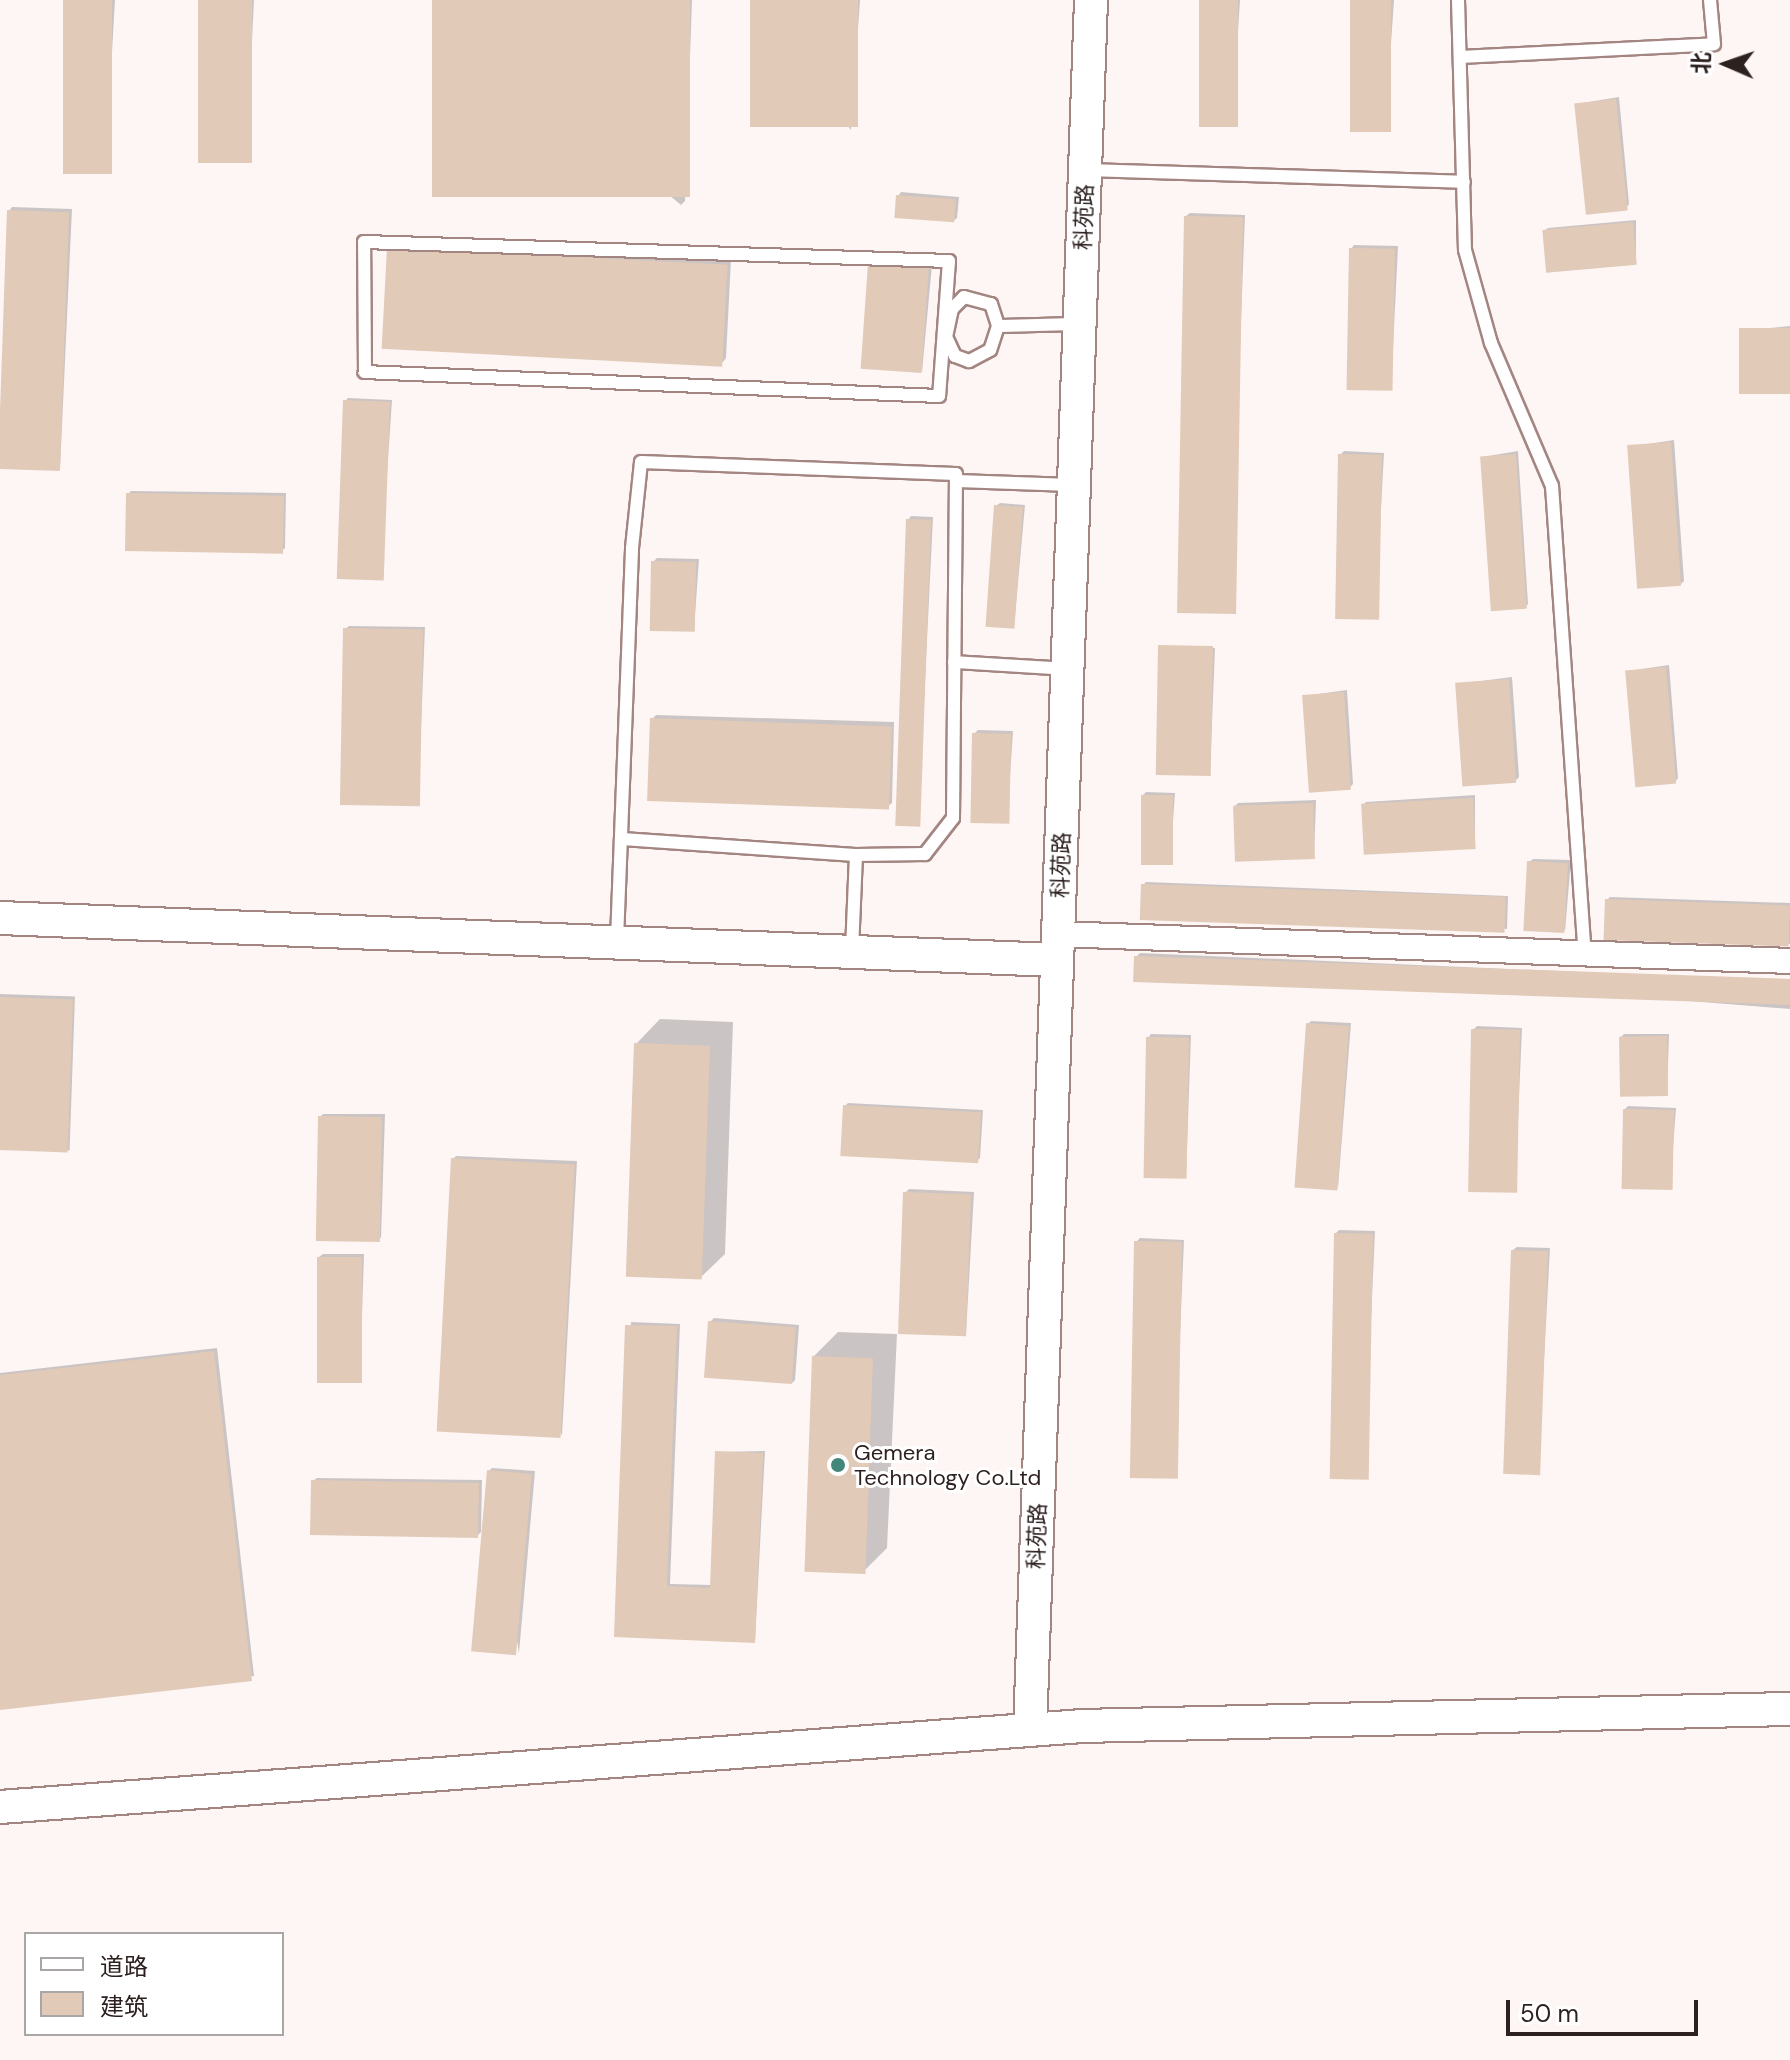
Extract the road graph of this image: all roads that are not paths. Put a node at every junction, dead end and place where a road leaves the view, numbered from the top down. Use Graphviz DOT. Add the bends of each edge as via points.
graph roads {
  1 [pos="1091,0"];
  2 [pos="1458,0"];
  3 [pos="1710,0"];
  4 [pos="1461,57"];
  5 [pos="1085,170"];
  6 [pos="1464,182"];
  7 [pos="1080,323"];
  8 [pos="998,326"];
  9 [pos="946,337"];
  10 [pos="956,481"];
  11 [pos="1075,485"];
  12 [pos="954,662"];
  13 [pos="1068,669"];
  14 [pos="621,839"];
  15 [pos="856,855"];
  16 [pos="0,918"];
  17 [pos="617,940"];
  18 [pos="1058,947"];
  19 [pos="852,951"];
  20 [pos="1585,954"];
  21 [pos="1790,961"];
  22 [pos="1790,1709"];
  23 [pos="1030,1730"];
  24 [pos="0,1807"];
  1 -- 5 [label="street, 科苑路"];
  2 -- 4 [label="lane"];
  3 -- 4 [label="lane" via="1714,44"];
  4 -- 6 [label="lane"];
  5 -- 6 [label="lane"];
  5 -- 7 [label="street, 科苑路"];
  6 -- 20 [label="lane" via="1465,250 1491,343 1552,486"];
  7 -- 8 [label="lane"];
  7 -- 11 [label="street, 科苑路"];
  8 -- 9 [label="lane" via="990,350 969,361 955,356"];
  8 -- 9 [label="lane" via="991,304 964,297 952,309"];
  9 -- 9 [label="lane" via="949,261 364,242 365,372 939,396"];
  10 -- 11 [label="lane"];
  10 -- 12 [label="lane"];
  10 -- 14 [label="lane" via="956,474 641,462 632,548"];
  11 -- 13 [label="street, 科苑路"];
  12 -- 13 [label="lane"];
  12 -- 15 [label="lane" via="953,818 925,854"];
  13 -- 18 [label="street, 科苑路"];
  14 -- 15 [label="lane"];
  14 -- 17 [label="lane"];
  15 -- 19 [label="lane"];
  16 -- 17 [label="street"];
  17 -- 19 [label="street"];
  18 -- 19 [label="street"];
  18 -- 20 [label="street"];
  18 -- 23 [label="street, 科苑路"];
  20 -- 21 [label="street"];
  22 -- 23 [label="street"];
  23 -- 24 [label="street"];
}
